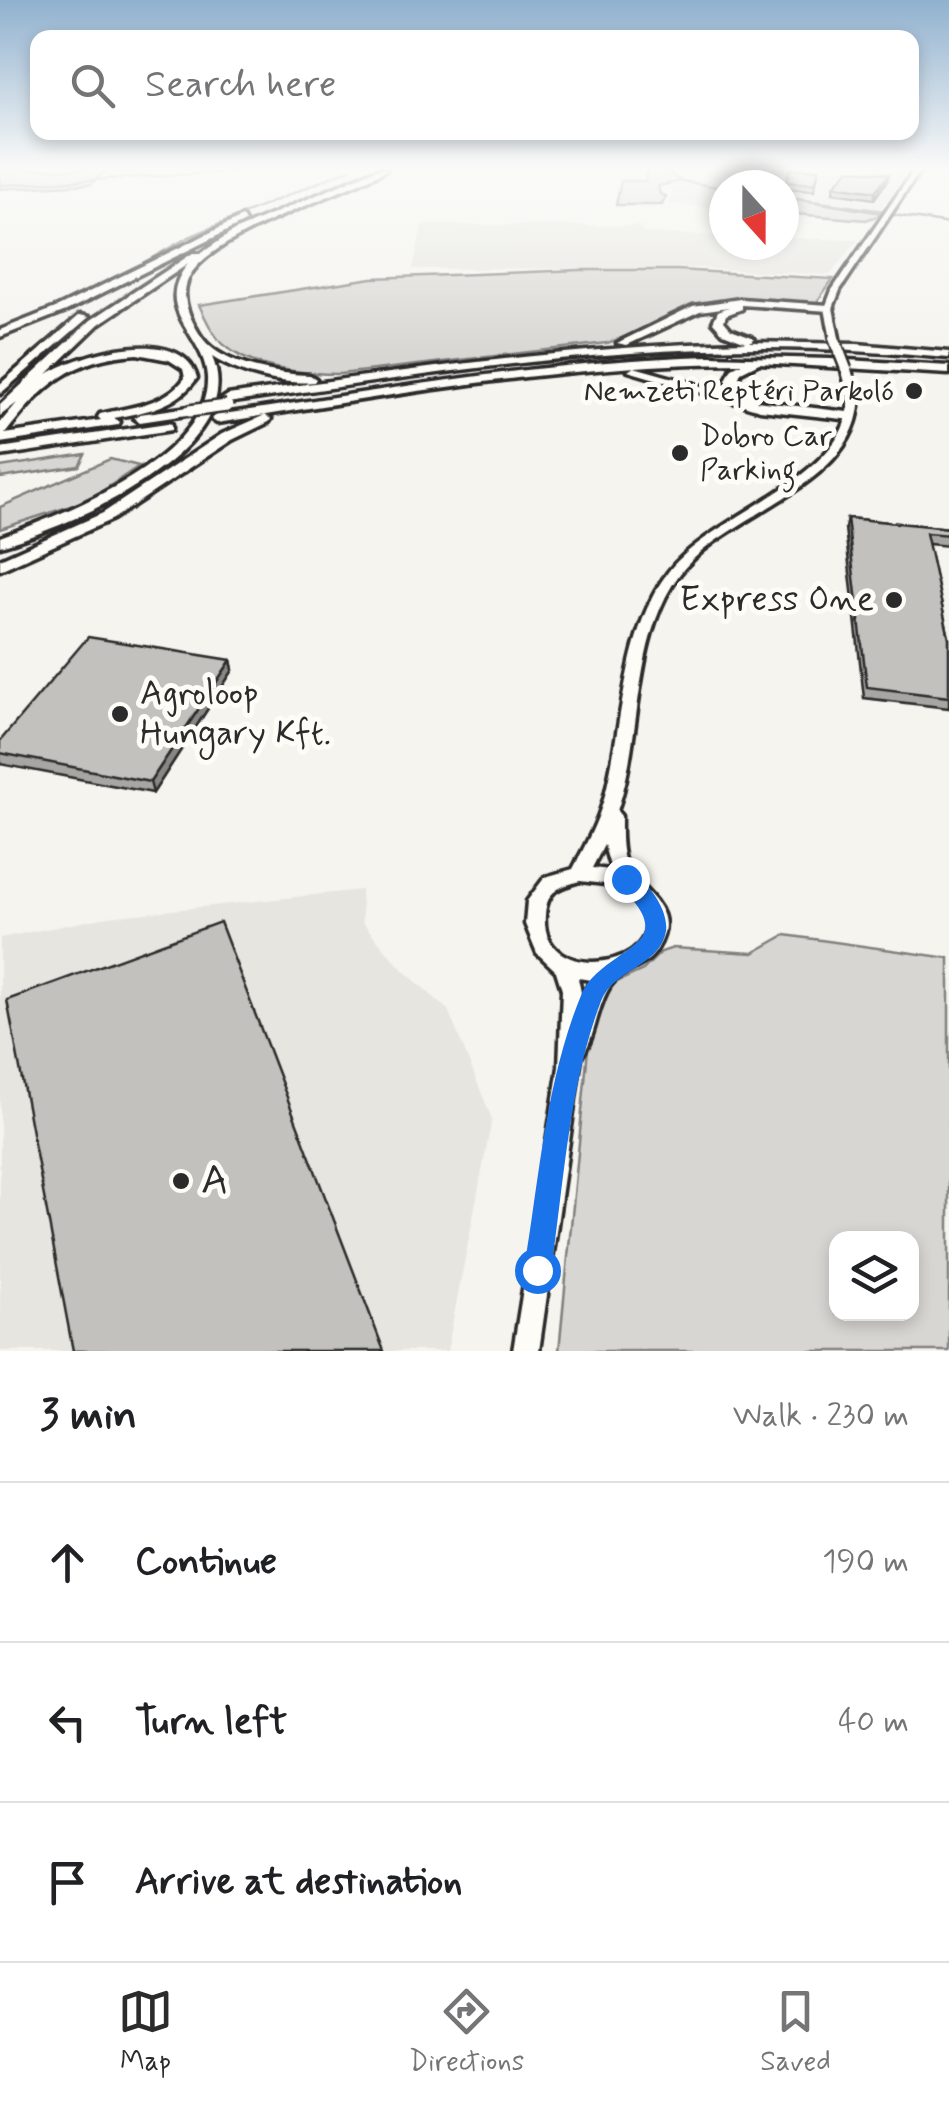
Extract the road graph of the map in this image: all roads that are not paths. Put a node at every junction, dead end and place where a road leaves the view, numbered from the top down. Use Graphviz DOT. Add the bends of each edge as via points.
graph roads {
  1 [pos="213,232"];
  2 [pos="224,232"];
  3 [pos="874,232"];
  4 [pos="237,233"];
  5 [pos="140,270"];
  6 [pos="812,307"];
  7 [pos="829,309"];
  8 [pos="0,334"];
  9 [pos="197,338"];
  10 [pos="782,344"];
  11 [pos="580,350"];
  12 [pos="779,360"];
  13 [pos="949,362"];
  14 [pos="568,369"];
  15 [pos="0,375"];
  16 [pos="368,378"];
  17 [pos="0,390"];
  18 [pos="344,400"];
  19 [pos="224,409"];
  20 [pos="0,412"];
  21 [pos="188,414"];
  22 [pos="828,414"];
  23 [pos="104,417"];
  24 [pos="852,417"];
  25 [pos="6,440"];
  26 [pos="0,542"];
  27 [pos="0,565"];
  28 [pos="611,806"];
  29 [pos="580,872"];
  30 [pos="626,879"];
  31 [pos="564,965"];
  32 [pos="608,972"];
  33 [pos="570,1067"];
  34 [pos="526,1351"];
  1 -- 5 [label="highway"];
  2 -- 17 [label="highway" via="133,282"];
  3 -- 7 [label="main road"];
  4 -- 9 [label="highway" via="202,256 183,280 180,301"];
  4 -- 20 [label="highway" via="108,312"];
  5 -- 8 [label="highway"];
  5 -- 15 [label="highway" via="64,320"];
  6 -- 7 [label="highway"];
  6 -- 10 [label="highway" via="749,306 719,316 720,326 732,334"];
  6 -- 11 [label="highway" via="740,302 698,308 640,337"];
  7 -- 24 [label="main road, bridge"];
  9 -- 16 [label="highway" via="224,360 265,374"];
  9 -- 26 [label="highway" via="213,389 206,412 184,441 117,492"];
  10 -- 11 [label="highway"];
  10 -- 13 [label="highway"];
  11 -- 16 [label="highway"];
  12 -- 13 [label="highway"];
  12 -- 14 [label="highway"];
  12 -- 22 [label="highway" via="742,367 733,383 766,402"];
  13 -- 19 [label="highway" via="794,354 626,358"];
  14 -- 18 [label="highway"];
  14 -- 22 [label="highway" via="646,373 747,404"];
  16 -- 19 [label="highway"];
  18 -- 19 [label="highway"];
  18 -- 27 [label="highway" via="249,425 116,511"];
  19 -- 21 [label="highway"];
  19 -- 21 [label="highway, bridge"];
  21 -- 23 [label="highway"];
  21 -- 25 [label="highway"];
  22 -- 24 [label="highway"];
  22 -- 24 [label="highway"];
  23 -- 25 [label="highway"];
  23 -- 25 [label="highway" via="177,394 190,381 188,367 146,352 83,360 40,385"];
  24 -- 28 [label="main road" via="844,439 817,466 714,534 673,574 655,610"];
  28 -- 29 [label="main road" via="602,837"];
  28 -- 30 [label="main road" via="616,862"];
  29 -- 30 [label="main road"];
  29 -- 31 [label="main road" via="540,894 532,908 536,935"];
  30 -- 32 [label="main road" via="653,909 656,930 649,947"];
  31 -- 32 [label="main road"];
  31 -- 33 [label="main road" via="572,990"];
  32 -- 33 [label="main road" via="592,994"];
  33 -- 34 [label="main road"];
}
